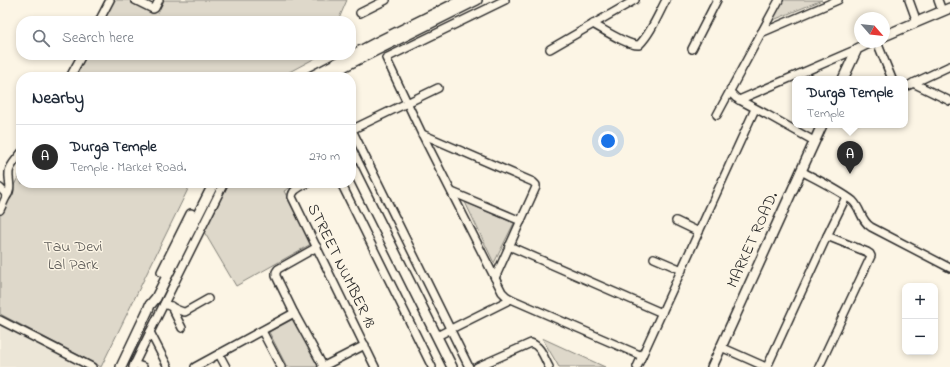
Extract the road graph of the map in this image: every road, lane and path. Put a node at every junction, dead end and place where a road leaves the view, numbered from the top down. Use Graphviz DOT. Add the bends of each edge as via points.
graph roads {
  1 [pos="110,0"];
  2 [pos="135,0"];
  3 [pos="159,0"];
  4 [pos="386,0"];
  5 [pos="477,0"];
  6 [pos="505,0"];
  7 [pos="635,0"];
  8 [pos="666,0"];
  9 [pos="717,0"];
  10 [pos="779,0"];
  11 [pos="838,0"];
  12 [pos="909,0"];
  13 [pos="938,0"];
  14 [pos="459,1"];
  15 [pos="946,10"];
  16 [pos="360,13"];
  17 [pos="102,16"];
  18 [pos="917,22"];
  19 [pos="593,24"];
  20 [pos="761,33"];
  21 [pos="890,33"];
  22 [pos="382,47"];
  23 [pos="879,48"];
  24 [pos="550,49"];
  25 [pos="692,49"];
  26 [pos="857,49"];
  27 [pos="356,53"];
  28 [pos="386,58"];
  29 [pos="79,60"];
  30 [pos="343,60"];
  31 [pos="950,66"];
  32 [pos="73,72"];
  33 [pos="320,72"];
  34 [pos="333,72"];
  35 [pos="795,76"];
  36 [pos="844,76"];
  37 [pos="891,76"];
  38 [pos="792,77"];
  39 [pos="913,83"];
  40 [pos="908,86"];
  41 [pos="438,88"];
  42 [pos="730,92"];
  43 [pos="739,100"];
  44 [pos="950,101"];
  45 [pos="408,103"];
  46 [pos="755,109"];
  47 [pos="717,115"];
  48 [pos="356,128"];
  49 [pos="820,128"];
  50 [pos="422,134"];
  51 [pos="356,138"];
  52 [pos="814,141"];
  53 [pos="16,160"];
  54 [pos="800,171"];
  55 [pos="356,174"];
  56 [pos="0,188"];
  57 [pos="204,188"];
  58 [pos="211,188"];
  59 [pos="222,188"];
  60 [pos="299,188"];
  61 [pos="343,188"];
  62 [pos="452,192"];
  63 [pos="6,197"];
  64 [pos="846,197"];
  65 [pos="0,210"];
  66 [pos="521,221"];
  67 [pos="676,221"];
  68 [pos="699,232"];
  69 [pos="827,236"];
  70 [pos="509,246"];
  71 [pos="317,247"];
  72 [pos="654,258"];
  73 [pos="950,268"];
  74 [pos="682,270"];
  75 [pos="494,278"];
  76 [pos="208,298"];
  77 [pos="511,299"];
  78 [pos="150,305"];
  79 [pos="168,305"];
  80 [pos="662,312"];
  81 [pos="294,313"];
  82 [pos="0,320"];
  83 [pos="182,328"];
  84 [pos="450,329"];
  85 [pos="262,331"];
  86 [pos="150,332"];
  87 [pos="437,336"];
  88 [pos="364,345"];
  89 [pos="721,347"];
  90 [pos="219,354"];
  91 [pos="642,356"];
  92 [pos="133,365"];
  93 [pos="92,367"];
  94 [pos="121,367"];
  95 [pos="143,367"];
  96 [pos="168,367"];
  97 [pos="195,367"];
  98 [pos="226,367"];
  99 [pos="281,367"];
  100 [pos="322,367"];
  101 [pos="375,367"];
  102 [pos="432,367"];
  103 [pos="452,367"];
  104 [pos="469,367"];
  105 [pos="477,367"];
  106 [pos="549,367"];
  107 [pos="637,367"];
  108 [pos="712,367"];
  109 [pos="766,367"];
  110 [pos="819,367"];
  1 -- 17 [label="street"];
  2 -- 3 [label="street" via="153,9"];
  4 -- 16 [label="street"];
  5 -- 22 [label="street"];
  6 -- 28 [label="street"];
  7 -- 19 [label="street"];
  8 -- 19 [label="street" via="639,45 628,43"];
  9 -- 25 [label="street"];
  10 -- 20 [label="street"];
  11 -- 20 [label="street"];
  12 -- 18 [label="street"];
  13 -- 15 [label="street"];
  14 -- 27 [label="street"];
  15 -- 18 [label="street"];
  18 -- 21 [label="street"];
  19 -- 24 [label="street"];
  20 -- 42 [label="street"];
  22 -- 28 [label="street"];
  22 -- 34 [label="street"];
  23 -- 37 [label="street"];
  26 -- 35 [label="street"];
  26 -- 36 [label="street"];
  28 -- 45 [label="street"];
  29 -- 32 [label="street"];
  30 -- 33 [label="street"];
  31 -- 39 [label="street"];
  38 -- 43 [label="street"];
  39 -- 40 [label="street"];
  39 -- 44 [label="street"];
  41 -- 45 [label="street"];
  42 -- 43 [label="street"];
  42 -- 47 [label="street"];
  43 -- 46 [label="street"];
  45 -- 48 [label="street"];
  45 -- 50 [label="street"];
  46 -- 52 [label="street"];
  46 -- 68 [label="street"];
  49 -- 52 [label="street, MARKET ROAD."];
  50 -- 62 [label="street"];
  50 -- 66 [label="street" via="535,183 536,187"];
  51 -- 84 [label="street"];
  52 -- 54 [label="street, MARKET ROAD."];
  53 -- 63 [label="street" via="9,172 10,189"];
  54 -- 64 [label="street"];
  54 -- 89 [label="street, MARKET ROAD."];
  55 -- 87 [label="street"];
  56 -- 63 [label="street"];
  57 -- 78 [label="street" via="152,293"];
  58 -- 78 [label="street" via="156,298"];
  59 -- 79 [label="street"];
  60 -- 71 [label="street, STREET NUMBER 18" via="292,197"];
  61 -- 102 [label="street"];
  62 -- 66 [label="street"];
  62 -- 75 [label="street"];
  63 -- 65 [label="street"];
  64 -- 69 [label="street"];
  64 -- 73 [label="street" via="855,204 867,224"];
  66 -- 70 [label="street"];
  67 -- 68 [label="street"];
  68 -- 74 [label="street"];
  69 -- 109 [label="street"];
  69 -- 110 [label="street" via="871,256"];
  70 -- 75 [label="street"];
  70 -- 80 [label="street"];
  71 -- 81 [label="street" via="276,272"];
  71 -- 88 [label="street, STREET NUMBER 18"];
  72 -- 74 [label="street"];
  74 -- 80 [label="street"];
  75 -- 77 [label="street" via="502,292"];
  76 -- 79 [label="street" via="185,312"];
  77 -- 84 [label="street"];
  77 -- 91 [label="street"];
  78 -- 94 [label="street"];
  79 -- 83 [label="street"];
  79 -- 86 [label="street"];
  80 -- 91 [label="street"];
  81 -- 85 [label="street"];
  81 -- 100 [label="street"];
  82 -- 93 [label="street"];
  84 -- 87 [label="street"];
  84 -- 104 [label="street"];
  85 -- 90 [label="street"];
  85 -- 99 [label="street"];
  86 -- 92 [label="street"];
  86 -- 96 [label="street"];
  87 -- 103 [label="street"];
  88 -- 100 [label="street"];
  88 -- 101 [label="street, STREET NUMBER 18"];
  89 -- 108 [label="street, MARKET ROAD."];
  89 -- 109 [label="street"];
  90 -- 97 [label="street"];
  90 -- 98 [label="street"];
  91 -- 107 [label="street"];
  92 -- 95 [label="street"];
  105 -- 106 [label="street" via="531,343 539,348"];
}
